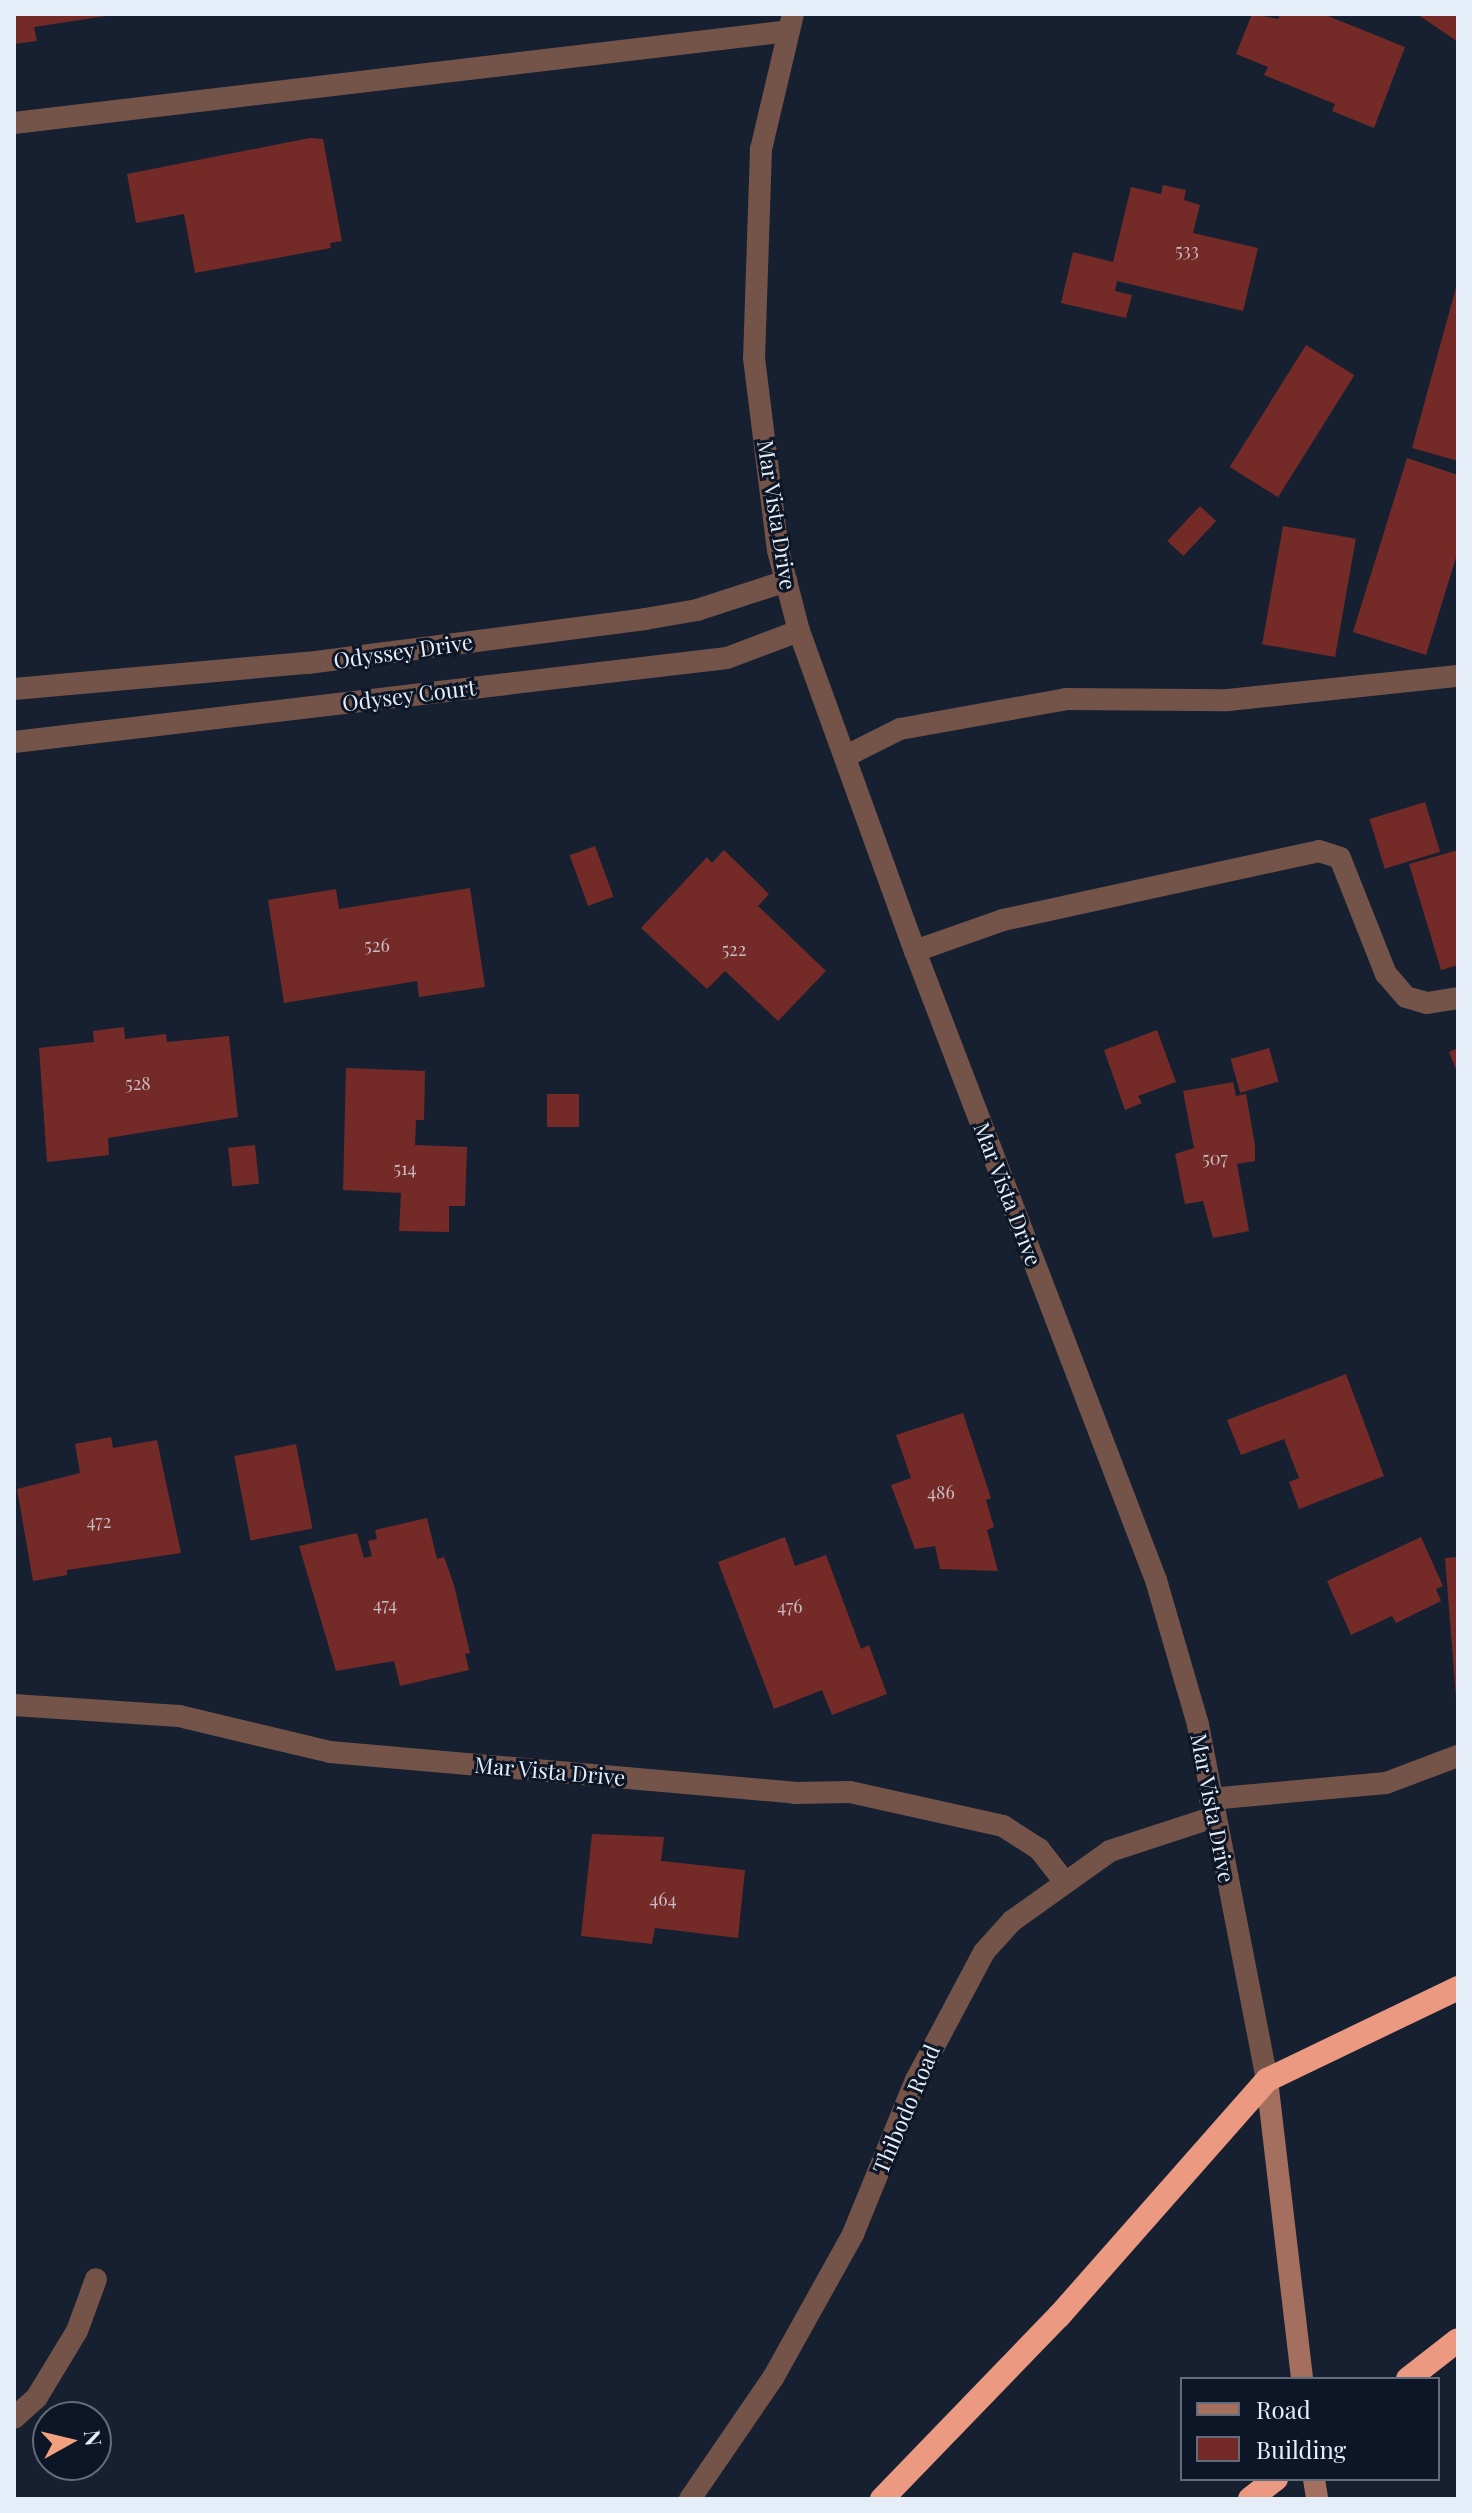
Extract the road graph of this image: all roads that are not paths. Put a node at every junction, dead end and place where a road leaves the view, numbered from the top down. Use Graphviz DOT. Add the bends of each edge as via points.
graph roads {
  1 [pos="791,23"];
  2 [pos="14,123"];
  3 [pos="786,581"];
  4 [pos="799,631"];
  5 [pos="1458,676"];
  6 [pos="14,689"];
  7 [pos="14,742"];
  8 [pos="848,755"];
  9 [pos="915,951"];
  10 [pos="1458,998"];
  11 [pos="14,1705"];
  12 [pos="1458,1756"];
  13 [pos="1212,1808"];
  14 [pos="1064,1881"];
  15 [pos="1458,1988"];
  16 [pos="1267,2080"];
  17 [pos="96,2279"];
  18 [pos="1458,2340"];
  19 [pos="1302,2377"];
  20 [pos="1411,2377"];
  21 [pos="14,2418"];
  22 [pos="1273,2481"];
  23 [pos="690,2499"];
  24 [pos="882,2499"];
  25 [pos="1250,2499"];
  1 -- 2 [label="street"];
  1 -- 3 [label="street, Mar Vista Drive" via="761,149 754,358"];
  3 -- 4 [label="street, Mar Vista Drive"];
  3 -- 6 [label="street, Odyssey Drive" via="697,610 645,619 308,663"];
  4 -- 7 [label="street, Odysey Court" via="727,658"];
  4 -- 8 [label="street, Mar Vista Drive"];
  5 -- 8 [label="street" via="1228,700 1066,699 900,729"];
  8 -- 9 [label="street, Mar Vista Drive"];
  9 -- 10 [label="street" via="1003,920 1319,851 1340,858 1386,974 1406,997 1427,1003"];
  9 -- 13 [label="street, Mar Vista Drive" via="1156,1580 1198,1725"];
  11 -- 14 [label="street, Mar Vista Drive" via="179,1716 330,1752 794,1793 850,1792 1003,1826 1039,1849"];
  12 -- 13 [label="street, Thibodo Road" via="1386,1783"];
  13 -- 14 [label="street, Thibodo Road" via="1110,1851"];
  13 -- 16 [label="street, Mar Vista Drive"];
  14 -- 23 [label="street, Thibodo Road" via="1012,1921 959,1992 916,2080 853,2234 773,2378"];
  15 -- 16 [label="highway"];
  16 -- 19 [label="main road, Mar Vista Drive"];
  16 -- 24 [label="highway" via="1059,2316"];
  17 -- 21 [label="street" via="77,2331 37,2397"];
  18 -- 20 [label="highway"];
  22 -- 25 [label="highway"];
}
